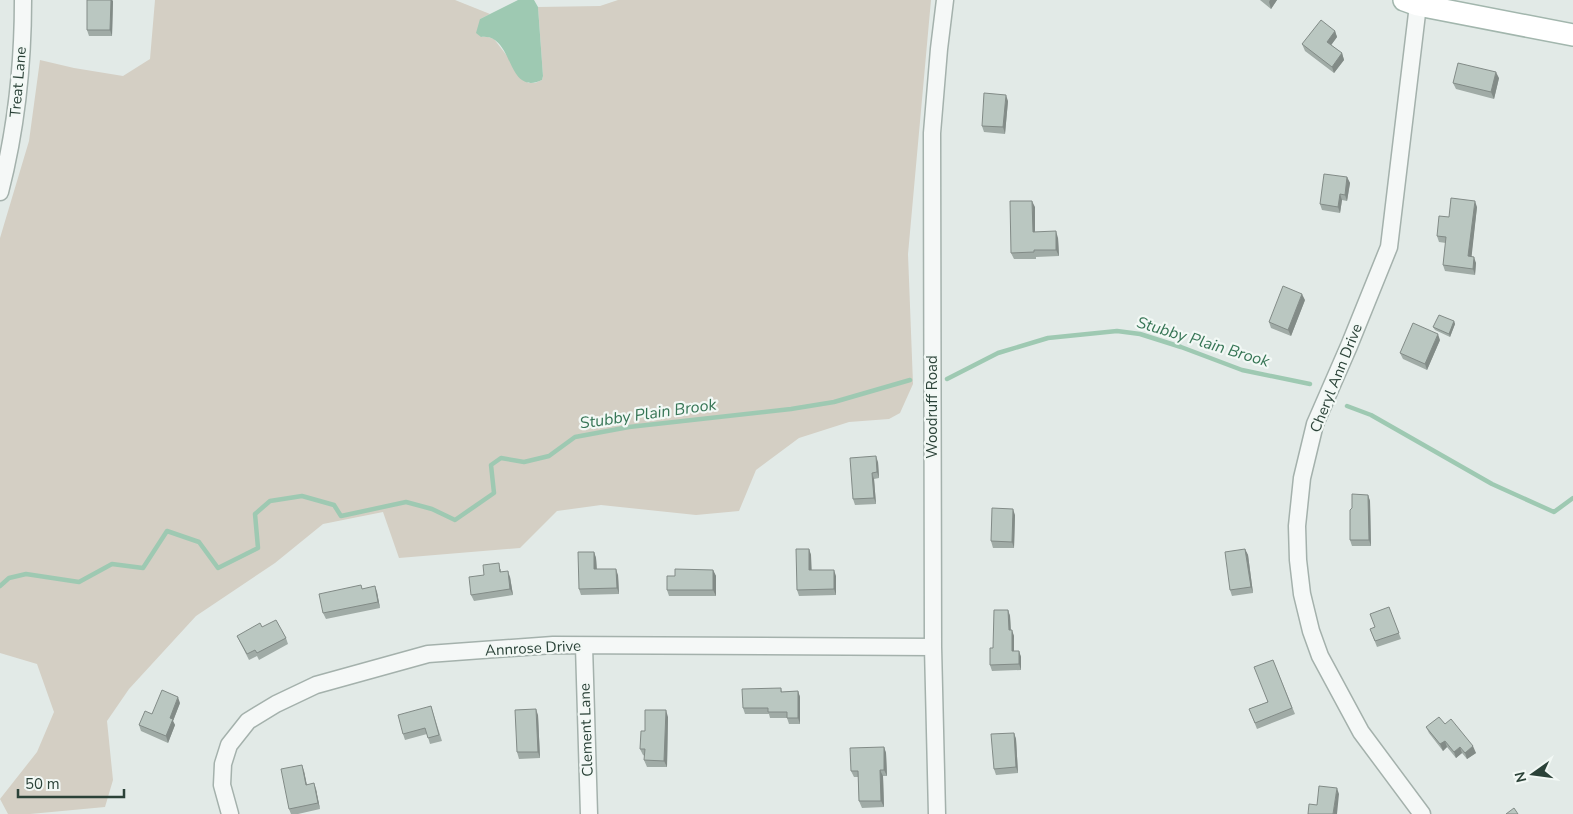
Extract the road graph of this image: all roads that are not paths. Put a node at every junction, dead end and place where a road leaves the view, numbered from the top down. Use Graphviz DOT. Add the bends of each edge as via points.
graph roads {
  1 [pos="23,0"];
  2 [pos="945,0"];
  3 [pos="1411,3"];
  4 [pos="1573,35"];
  5 [pos="0,192"];
  6 [pos="584,646"];
  7 [pos="933,646"];
  8 [pos="230,814"];
  9 [pos="589,814"];
  10 [pos="937,814"];
  11 [pos="1422,814"];
  1 -- 5 [label="street, Treat Lane" via="16,114"];
  2 -- 7 [label="street, Woodruff Road" via="932,133"];
  3 -- 4 [label="main road"];
  3 -- 11 [label="street, Cheryl Ann Drive" via="1388,247 1315,424 1302,478 1298,560 1302,594 1320,656 1361,732"];
  6 -- 7 [label="street, Annrose Drive"];
  6 -- 8 [label="street, Annrose Drive" via="428,654 316,686 276,704 248,721 225,754 221,775"];
  6 -- 9 [label="street, Clement Lane"];
  7 -- 10 [label="street, Woodruff Road"];
}
